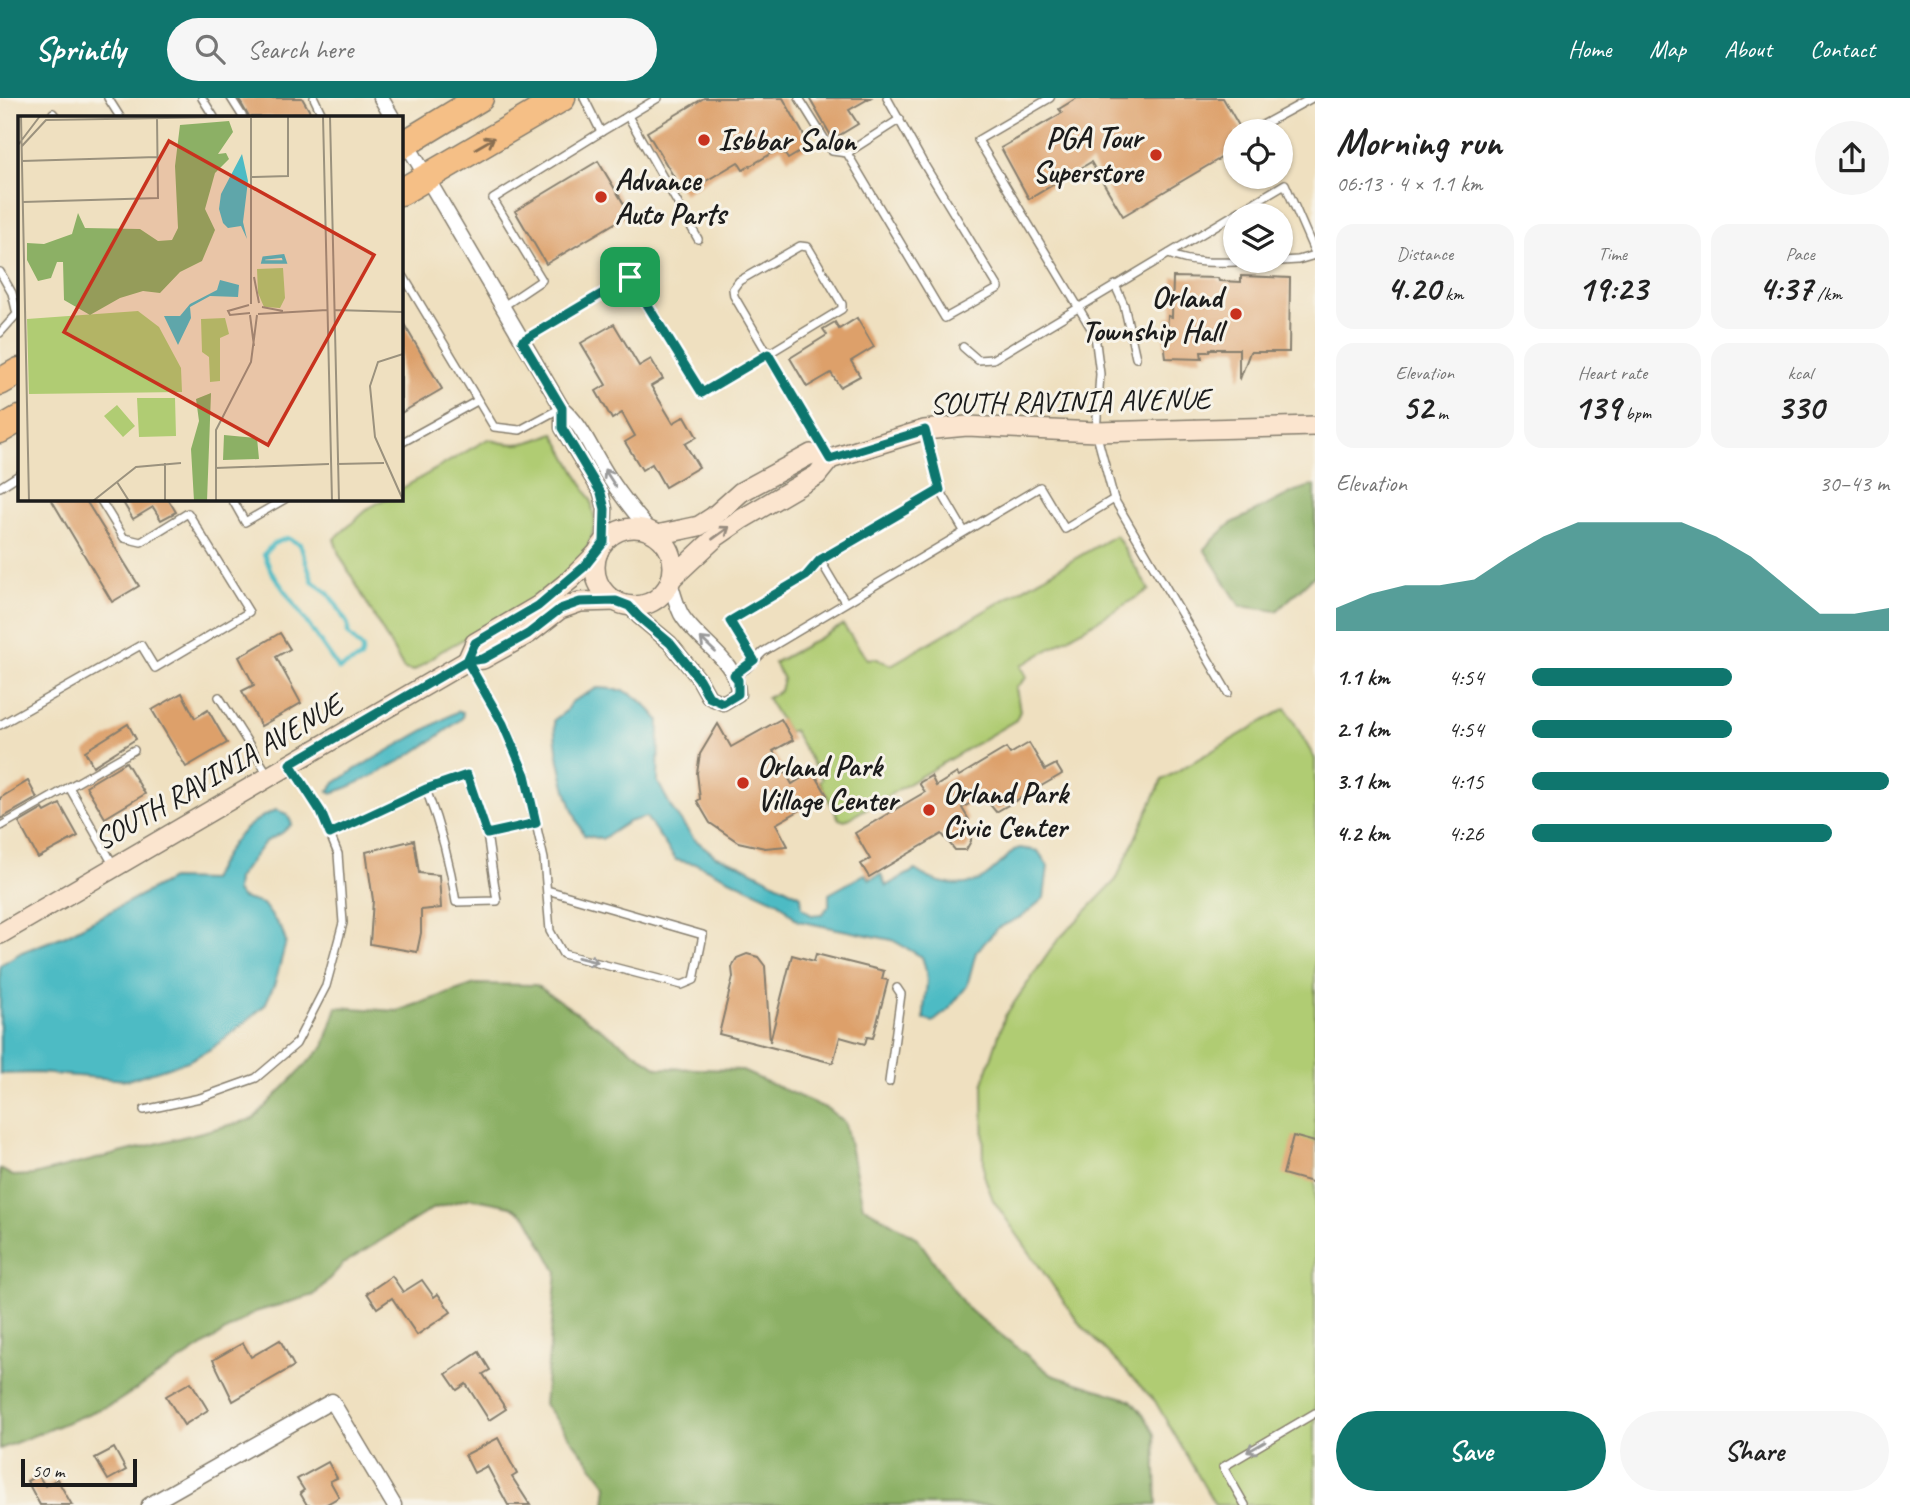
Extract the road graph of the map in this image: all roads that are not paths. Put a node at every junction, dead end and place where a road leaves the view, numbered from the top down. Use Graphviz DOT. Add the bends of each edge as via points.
graph roads {
  1 [pos="108,98"];
  2 [pos="202,98"];
  3 [pos="232,98"];
  4 [pos="314,98"];
  5 [pos="381,98"];
  6 [pos="481,98"];
  7 [pos="562,98"];
  8 [pos="584,98"];
  9 [pos="658,98"];
  10 [pos="799,98"];
  11 [pos="887,98"];
  12 [pos="1050,98"];
  13 [pos="1312,98"];
  14 [pos="119,116"];
  15 [pos="213,116"];
  16 [pos="242,116"];
  17 [pos="323,116"];
  18 [pos="391,116"];
  19 [pos="628,116"];
  20 [pos="900,119"];
  21 [pos="1274,119"];
  22 [pos="601,132"];
  23 [pos="403,140"];
  24 [pos="847,153"];
  25 [pos="426,177"];
  26 [pos="402,191"];
  27 [pos="698,239"];
  28 [pos="1169,254"];
  29 [pos="1315,254"];
  30 [pos="1293,260"];
  31 [pos="1223,261"];
  32 [pos="0,272"];
  33 [pos="402,277"];
  34 [pos="1115,285"];
  35 [pos="502,307"];
  36 [pos="1079,307"];
  37 [pos="0,333"];
  38 [pos="522,341"];
  39 [pos="963,347"];
  40 [pos="768,354"];
  41 [pos="1136,358"];
  42 [pos="477,401"];
  43 [pos="562,408"];
  44 [pos="18,420"];
  45 [pos="1315,426"];
  46 [pos="0,430"];
  47 [pos="925,430"];
  48 [pos="1096,432"];
  49 [pos="402,442"];
  50 [pos="830,459"];
  51 [pos="18,476"];
  52 [pos="0,487"];
  53 [pos="940,490"];
  54 [pos="1114,499"];
  55 [pos="101,500"];
  56 [pos="233,500"];
  57 [pos="283,500"];
  58 [pos="964,531"];
  59 [pos="654,533"];
  60 [pos="601,547"];
  61 [pos="820,560"];
  62 [pos="670,581"];
  63 [pos="845,602"];
  64 [pos="622,603"];
  65 [pos="754,660"];
  66 [pos="467,661"];
  67 [pos="734,675"];
  68 [pos="1228,693"];
  69 [pos="219,697"];
  70 [pos="0,725"];
  71 [pos="134,750"];
  72 [pos="290,764"];
  73 [pos="269,776"];
  74 [pos="69,787"];
  75 [pos="426,789"];
  76 [pos="536,823"];
  77 [pos="1,826"];
  78 [pos="330,834"];
  79 [pos="487,834"];
  80 [pos="114,867"];
  81 [pos="547,890"];
  82 [pos="0,934"];
  83 [pos="897,988"];
  84 [pos="889,1082"];
  85 [pos="144,1110"];
  86 [pos="1315,1413"];
  87 [pos="149,1505"];
  88 [pos="394,1505"];
  89 [pos="1245,1505"];
  1 -- 14 [label="lane"];
  2 -- 15 [label="lane"];
  3 -- 16 [label="lane"];
  4 -- 17 [label="lane"];
  5 -- 18 [label="street"];
  6 -- 23 [label="highway"];
  25 -- 7 [label="highway, one-way"];
  8 -- 22 [label="lane"];
  9 -- 19 [label="lane"];
  10 -- 24 [label="lane" via="832,151"];
  11 -- 20 [label="lane"];
  12 -- 36 [label="lane" via="978,140"];
  13 -- 21 [label="lane"];
  19 -- 22 [label="lane"];
  19 -- 27 [label="lane"];
  20 -- 24 [label="lane"];
  20 -- 24 [label="lane" via="999,288 945,318"];
  22 -- 35 [label="lane" via="493,199 542,280"];
  23 -- 25 [label="street"];
  25 -- 26 [label="highway"];
  25 -- 35 [label="street"];
  28 -- 29 [label="lane" via="1285,184"];
  28 -- 31 [label="lane" via="1182,260"];
  28 -- 34 [label="lane"];
  29 -- 30 [label="lane"];
  32 -- 37 [label="lane" via="18,314"];
  33 -- 42 [label="lane"];
  34 -- 36 [label="lane"];
  34 -- 41 [label="lane"];
  35 -- 38 [label="street"];
  36 -- 39 [label="lane" via="993,359 978,360"];
  36 -- 48 [label="lane" via="1095,335 1100,374"];
  38 -- 40 [label="lane" via="630,277 702,393"];
  38 -- 43 [label="street"];
  40 -- 40 [label="lane" via="733,289 800,246 808,247 842,309"];
  40 -- 50 [label="lane"];
  42 -- 43 [label="lane" via="494,427 508,430 520,430"];
  42 -- 49 [label="lane"];
  59 -- 43 [label="street, one-way" via="625,501 577,420"];
  43 -- 60 [label="street" via="562,428 601,493 605,509"];
  44 -- 46 [label="highway"];
  45 -- 48 [label="street, SOUTH RAVINIA AVENUE"];
  47 -- 48 [label="street, SOUTH RAVINIA AVENUE" via="967,426"];
  47 -- 50 [label="street, SOUTH RAVINIA AVENUE"];
  47 -- 53 [label="lane"];
  48 -- 54 [label="lane"];
  50 -- 59 [label="street, SOUTH RAVINIA AVENUE" via="811,454 741,492 699,526"];
  62 -- 50 [label="street, SOUTH RAVINIA AVENUE, one-way" via="716,537 817,475"];
  51 -- 52 [label="lane"];
  53 -- 58 [label="lane"];
  53 -- 61 [label="lane"];
  54 -- 58 [label="lane" via="1065,528 1040,487"];
  54 -- 68 [label="lane"];
  55 -- 70 [label="lane" via="124,538 141,542 188,513 249,612 155,668 141,645"];
  56 -- 57 [label="lane" via="245,522"];
  58 -- 63 [label="lane"];
  59 -- 60 [label="street" via="621,530"];
  59 -- 62 [label="street" via="671,556"];
  60 -- 64 [label="street" via="596,562 599,583 606,594"];
  60 -- 66 [label="street, SOUTH RAVINIA AVENUE" via="538,606 475,643"];
  61 -- 63 [label="lane"];
  61 -- 65 [label="lane" via="806,576 730,621"];
  62 -- 64 [label="street" via="654,600 642,605"];
  67 -- 62 [label="street, one-way" via="680,612"];
  63 -- 65 [label="lane"];
  64 -- 66 [label="street, SOUTH RAVINIA AVENUE" via="580,602 560,609 528,634 483,659"];
  64 -- 67 [label="street" via="670,643 709,697 723,703 738,694"];
  65 -- 67 [label="lane"];
  66 -- 72 [label="street, SOUTH RAVINIA AVENUE"];
  66 -- 76 [label="lane" via="503,724 525,775"];
  69 -- 73 [label="lane"];
  71 -- 74 [label="lane"];
  72 -- 73 [label="street, SOUTH RAVINIA AVENUE"];
  72 -- 78 [label="lane"];
  73 -- 80 [label="street, SOUTH RAVINIA AVENUE"];
  74 -- 77 [label="lane"];
  74 -- 80 [label="lane"];
  75 -- 78 [label="lane"];
  75 -- 79 [label="lane" via="467,775"];
  75 -- 79 [label="lane" via="450,862 456,902 497,901"];
  76 -- 79 [label="lane"];
  76 -- 81 [label="lane"];
  78 -- 85 [label="lane" via="338,854 343,923 326,986 296,1044 257,1078 200,1098"];
  80 -- 82 [label="street, SOUTH RAVINIA AVENUE"];
  81 -- 81 [label="lane, one-way" via="550,931 563,954 682,985 694,980 704,934"];
  83 -- 84 [label="lane" via="901,994"];
  86 -- 89 [label="lane, one-way" via="1223,1467"];
  87 -- 88 [label="street" via="332,1401"];
}
